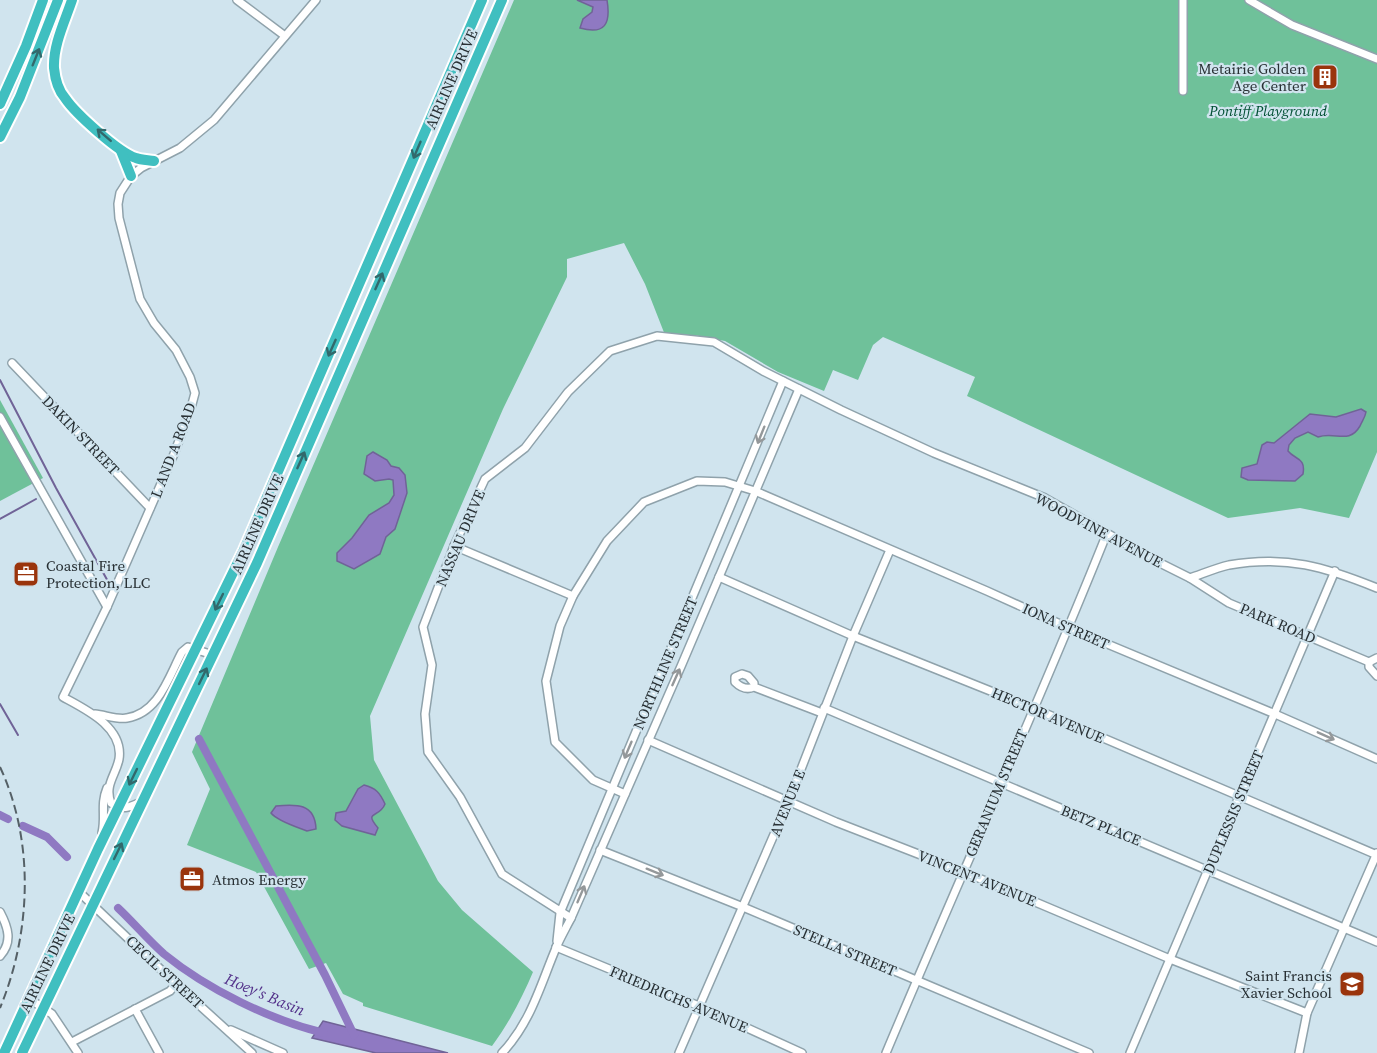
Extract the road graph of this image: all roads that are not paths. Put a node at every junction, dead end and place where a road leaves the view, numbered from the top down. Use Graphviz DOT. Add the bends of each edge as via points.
graph roads {
  1 [pos="43,0"];
  2 [pos="58,0"];
  3 [pos="72,0"];
  4 [pos="237,0"];
  5 [pos="316,0"];
  6 [pos="482,0"];
  7 [pos="1183,0"];
  8 [pos="1249,0"];
  9 [pos="500,3"];
  10 [pos="285,36"];
  11 [pos="1377,59"];
  12 [pos="1184,91"];
  13 [pos="0,104"];
  14 [pos="0,137"];
  15 [pos="121,150"];
  16 [pos="154,161"];
  17 [pos="131,176"];
  18 [pos="356,294"];
  19 [pos="371,300"];
  20 [pos="12,363"];
  21 [pos="783,381"];
  22 [pos="799,389"];
  23 [pos="0,417"];
  24 [pos="740,487"];
  25 [pos="755,491"];
  26 [pos="150,508"];
  27 [pos="1107,533"];
  28 [pos="454,546"];
  29 [pos="890,550"];
  30 [pos="1335,571"];
  31 [pos="719,577"];
  32 [pos="1190,578"];
  33 [pos="1377,588"];
  34 [pos="573,596"];
  35 [pos="107,607"];
  36 [pos="1069,628"];
  37 [pos="853,636"];
  38 [pos="1308,636"];
  39 [pos="197,649"];
  40 [pos="213,654"];
  41 [pos="1377,658"];
  42 [pos="1369,662"];
  43 [pos="1377,676"];
  44 [pos="754,687"];
  45 [pos="1033,708"];
  46 [pos="823,711"];
  47 [pos="95,714"];
  48 [pos="1275,714"];
  49 [pos="648,740"];
  50 [pos="1377,759"];
  51 [pos="1001,784"];
  52 [pos="108,786"];
  53 [pos="612,788"];
  54 [pos="625,794"];
  55 [pos="1239,796"];
  56 [pos="789,800"];
  57 [pos="143,801"];
  58 [pos="118,807"];
  59 [pos="98,849"];
  60 [pos="600,850"];
  61 [pos="1377,854"];
  62 [pos="1209,870"];
  63 [pos="962,871"];
  64 [pos="78,891"];
  65 [pos="92,904"];
  66 [pos="743,907"];
  67 [pos="0,912"];
  68 [pos="560,913"];
  69 [pos="571,918"];
  70 [pos="1344,929"];
  71 [pos="1377,942"];
  72 [pos="556,947"];
  73 [pos="0,956"];
  74 [pos="1170,959"];
  75 [pos="916,980"];
  76 [pos="176,984"];
  77 [pos="28,998"];
  78 [pos="43,1006"];
  79 [pos="699,1006"];
  80 [pos="135,1009"];
  81 [pos="1308,1013"];
  82 [pos="226,1028"];
  83 [pos="72,1042"];
  84 [pos="782,1049"];
  85 [pos="4,1053"];
  86 [pos="22,1053"];
  87 [pos="78,1053"];
  88 [pos="159,1053"];
  89 [pos="252,1053"];
  90 [pos="284,1053"];
  91 [pos="504,1053"];
  92 [pos="679,1053"];
  93 [pos="802,1053"];
  94 [pos="886,1053"];
  95 [pos="1089,1053"];
  96 [pos="1130,1053"];
  97 [pos="1299,1053"];
  1 -- 13 [label="highway"];
  14 -- 2 [label="highway, one-way"];
  15 -- 3 [label="highway, one-way" via="73,108 57,84 55,56"];
  4 -- 10 [label="street"];
  5 -- 10 [label="street"];
  6 -- 9 [label="highway"];
  6 -- 18 [label="highway, AIRLINE DRIVE, one-way"];
  7 -- 12 [label="street"];
  8 -- 11 [label="street" via="1292,25"];
  19 -- 9 [label="highway, AIRLINE DRIVE, one-way"];
  10 -- 16 [label="street" via="214,120 180,148"];
  15 -- 16 [label="highway" via="135,158"];
  15 -- 17 [label="highway"];
  16 -- 17 [label="street"];
  17 -- 26 [label="street, L AND A ROAD" via="120,193 119,211 140,299 176,350 195,393"];
  18 -- 19 [label="highway"];
  18 -- 39 [label="highway, AIRLINE DRIVE, one-way"];
  40 -- 19 [label="highway, AIRLINE DRIVE, one-way" via="257,563"];
  20 -- 26 [label="street, DAKIN STREET"];
  21 -- 22 [label="street, NASSAU DRIVE"];
  21 -- 24 [label="street, NORTHLINE STREET, one-way"];
  21 -- 28 [label="street, NASSAU DRIVE" via="714,342 657,336 610,351 568,392 525,448 485,479"];
  22 -- 25 [label="street, NORTHLINE STREET"];
  22 -- 27 [label="street, WOODVINE AVENUE" via="934,453 1045,498"];
  23 -- 35 [label="street"];
  24 -- 25 [label="street, IONA STREET"];
  24 -- 34 [label="street, IONA STREET" via="697,481 644,502 607,541"];
  24 -- 53 [label="street, NORTHLINE STREET, one-way"];
  25 -- 29 [label="street, IONA STREET"];
  25 -- 31 [label="street, NORTHLINE STREET"];
  26 -- 35 [label="street, L AND A ROAD"];
  27 -- 32 [label="street, WOODVINE AVENUE"];
  27 -- 36 [label="street, GERANIUM STREET"];
  28 -- 34 [label="street"];
  28 -- 68 [label="street, NASSAU DRIVE" via="423,627 432,666 425,714 428,752 460,797 502,874"];
  29 -- 36 [label="street, IONA STREET"];
  29 -- 37 [label="street, AVENUE E"];
  30 -- 32 [label="street" via="1293,561 1272,561 1228,565"];
  30 -- 33 [label="street"];
  30 -- 38 [label="street, DUPLESSIS STREET"];
  31 -- 37 [label="street, HECTOR AVENUE"];
  49 -- 31 [label="street, NORTHLINE STREET, one-way"];
  32 -- 38 [label="street, PARK ROAD" via="1228,603"];
  34 -- 53 [label="street, IONA STREET" via="560,626 546,681 555,742 593,780"];
  35 -- 47 [label="street, L AND A ROAD" via="63,698"];
  36 -- 45 [label="street, GERANIUM STREET"];
  36 -- 48 [label="street, IONA STREET"];
  37 -- 45 [label="street, HECTOR AVENUE"];
  37 -- 46 [label="street, AVENUE E"];
  38 -- 42 [label="street, PARK ROAD"];
  38 -- 48 [label="street, DUPLESSIS STREET"];
  39 -- 40 [label="street"];
  39 -- 47 [label="street" via="188,647 182,651 157,701 147,709 125,719"];
  39 -- 58 [label="highway, AIRLINE DRIVE, one-way"];
  57 -- 40 [label="highway, AIRLINE DRIVE, one-way"];
  41 -- 42 [label="street"];
  42 -- 43 [label="street"];
  44 -- 46 [label="street, BETZ PLACE"];
  45 -- 51 [label="street, GERANIUM STREET"];
  45 -- 55 [label="street, HECTOR AVENUE"];
  46 -- 51 [label="street, BETZ PLACE"];
  46 -- 56 [label="street, AVENUE E"];
  47 -- 52 [label="street" via="117,743 119,758"];
  48 -- 50 [label="street, IONA STREET, one-way"];
  48 -- 55 [label="street, DUPLESSIS STREET"];
  49 -- 54 [label="street, NORTHLINE STREET"];
  49 -- 56 [label="street, VINCENT AVENUE"];
  51 -- 62 [label="street, BETZ PLACE"];
  51 -- 63 [label="street, GERANIUM STREET"];
  52 -- 58 [label="street" via="111,803"];
  52 -- 59 [label="street" via="102,802 104,826"];
  53 -- 54 [label="street, IONA STREET"];
  53 -- 68 [label="street, NORTHLINE STREET"];
  54 -- 60 [label="street, NORTHLINE STREET"];
  55 -- 61 [label="street, HECTOR AVENUE"];
  55 -- 62 [label="street, DUPLESSIS STREET"];
  56 -- 63 [label="street, VINCENT AVENUE"];
  56 -- 66 [label="street, AVENUE E"];
  57 -- 58 [label="street" via="128,808"];
  65 -- 57 [label="highway, AIRLINE DRIVE, one-way"];
  58 -- 59 [label="highway, AIRLINE DRIVE"];
  59 -- 64 [label="highway, AIRLINE DRIVE"];
  60 -- 66 [label="street, STELLA STREET, one-way"];
  69 -- 60 [label="street, NORTHLINE STREET, one-way"];
  61 -- 70 [label="street"];
  62 -- 70 [label="street, BETZ PLACE"];
  62 -- 74 [label="street, DUPLESSIS STREET"];
  63 -- 74 [label="street, VINCENT AVENUE"];
  63 -- 75 [label="street, GERANIUM STREET"];
  64 -- 65 [label="street, CECIL STREET"];
  64 -- 77 [label="highway, AIRLINE DRIVE"];
  65 -- 76 [label="street, CECIL STREET"];
  65 -- 78 [label="highway, AIRLINE DRIVE"];
  66 -- 75 [label="street, STELLA STREET"];
  66 -- 79 [label="street, AVENUE E"];
  67 -- 73 [label="street" via="7,926 7,945"];
  68 -- 69 [label="street, NASSAU DRIVE"];
  68 -- 72 [label="street, NORTHLINE STREET"];
  69 -- 72 [label="street, NORTHLINE STREET"];
  70 -- 71 [label="street, BETZ PLACE"];
  70 -- 81 [label="street"];
  72 -- 79 [label="street, FRIEDRICHS AVENUE"];
  72 -- 91 [label="street, NORTHLINE STREET" via="527,1019"];
  74 -- 81 [label="street, VINCENT AVENUE"];
  74 -- 96 [label="street, DUPLESSIS STREET"];
  75 -- 94 [label="street, GERANIUM STREET"];
  75 -- 95 [label="street, STELLA STREET"];
  76 -- 80 [label="street"];
  76 -- 82 [label="street, CECIL STREET"];
  77 -- 78 [label="street"];
  77 -- 85 [label="highway, AIRLINE DRIVE"];
  78 -- 83 [label="street"];
  78 -- 86 [label="highway, AIRLINE DRIVE"];
  79 -- 84 [label="street, FRIEDRICHS AVENUE"];
  79 -- 92 [label="street, AVENUE E"];
  80 -- 83 [label="street"];
  80 -- 88 [label="street"];
  81 -- 97 [label="street"];
  82 -- 89 [label="street, CECIL STREET"];
  82 -- 90 [label="street"];
  83 -- 87 [label="street"];
  84 -- 93 [label="street, FRIEDRICHS AVENUE"];
}
